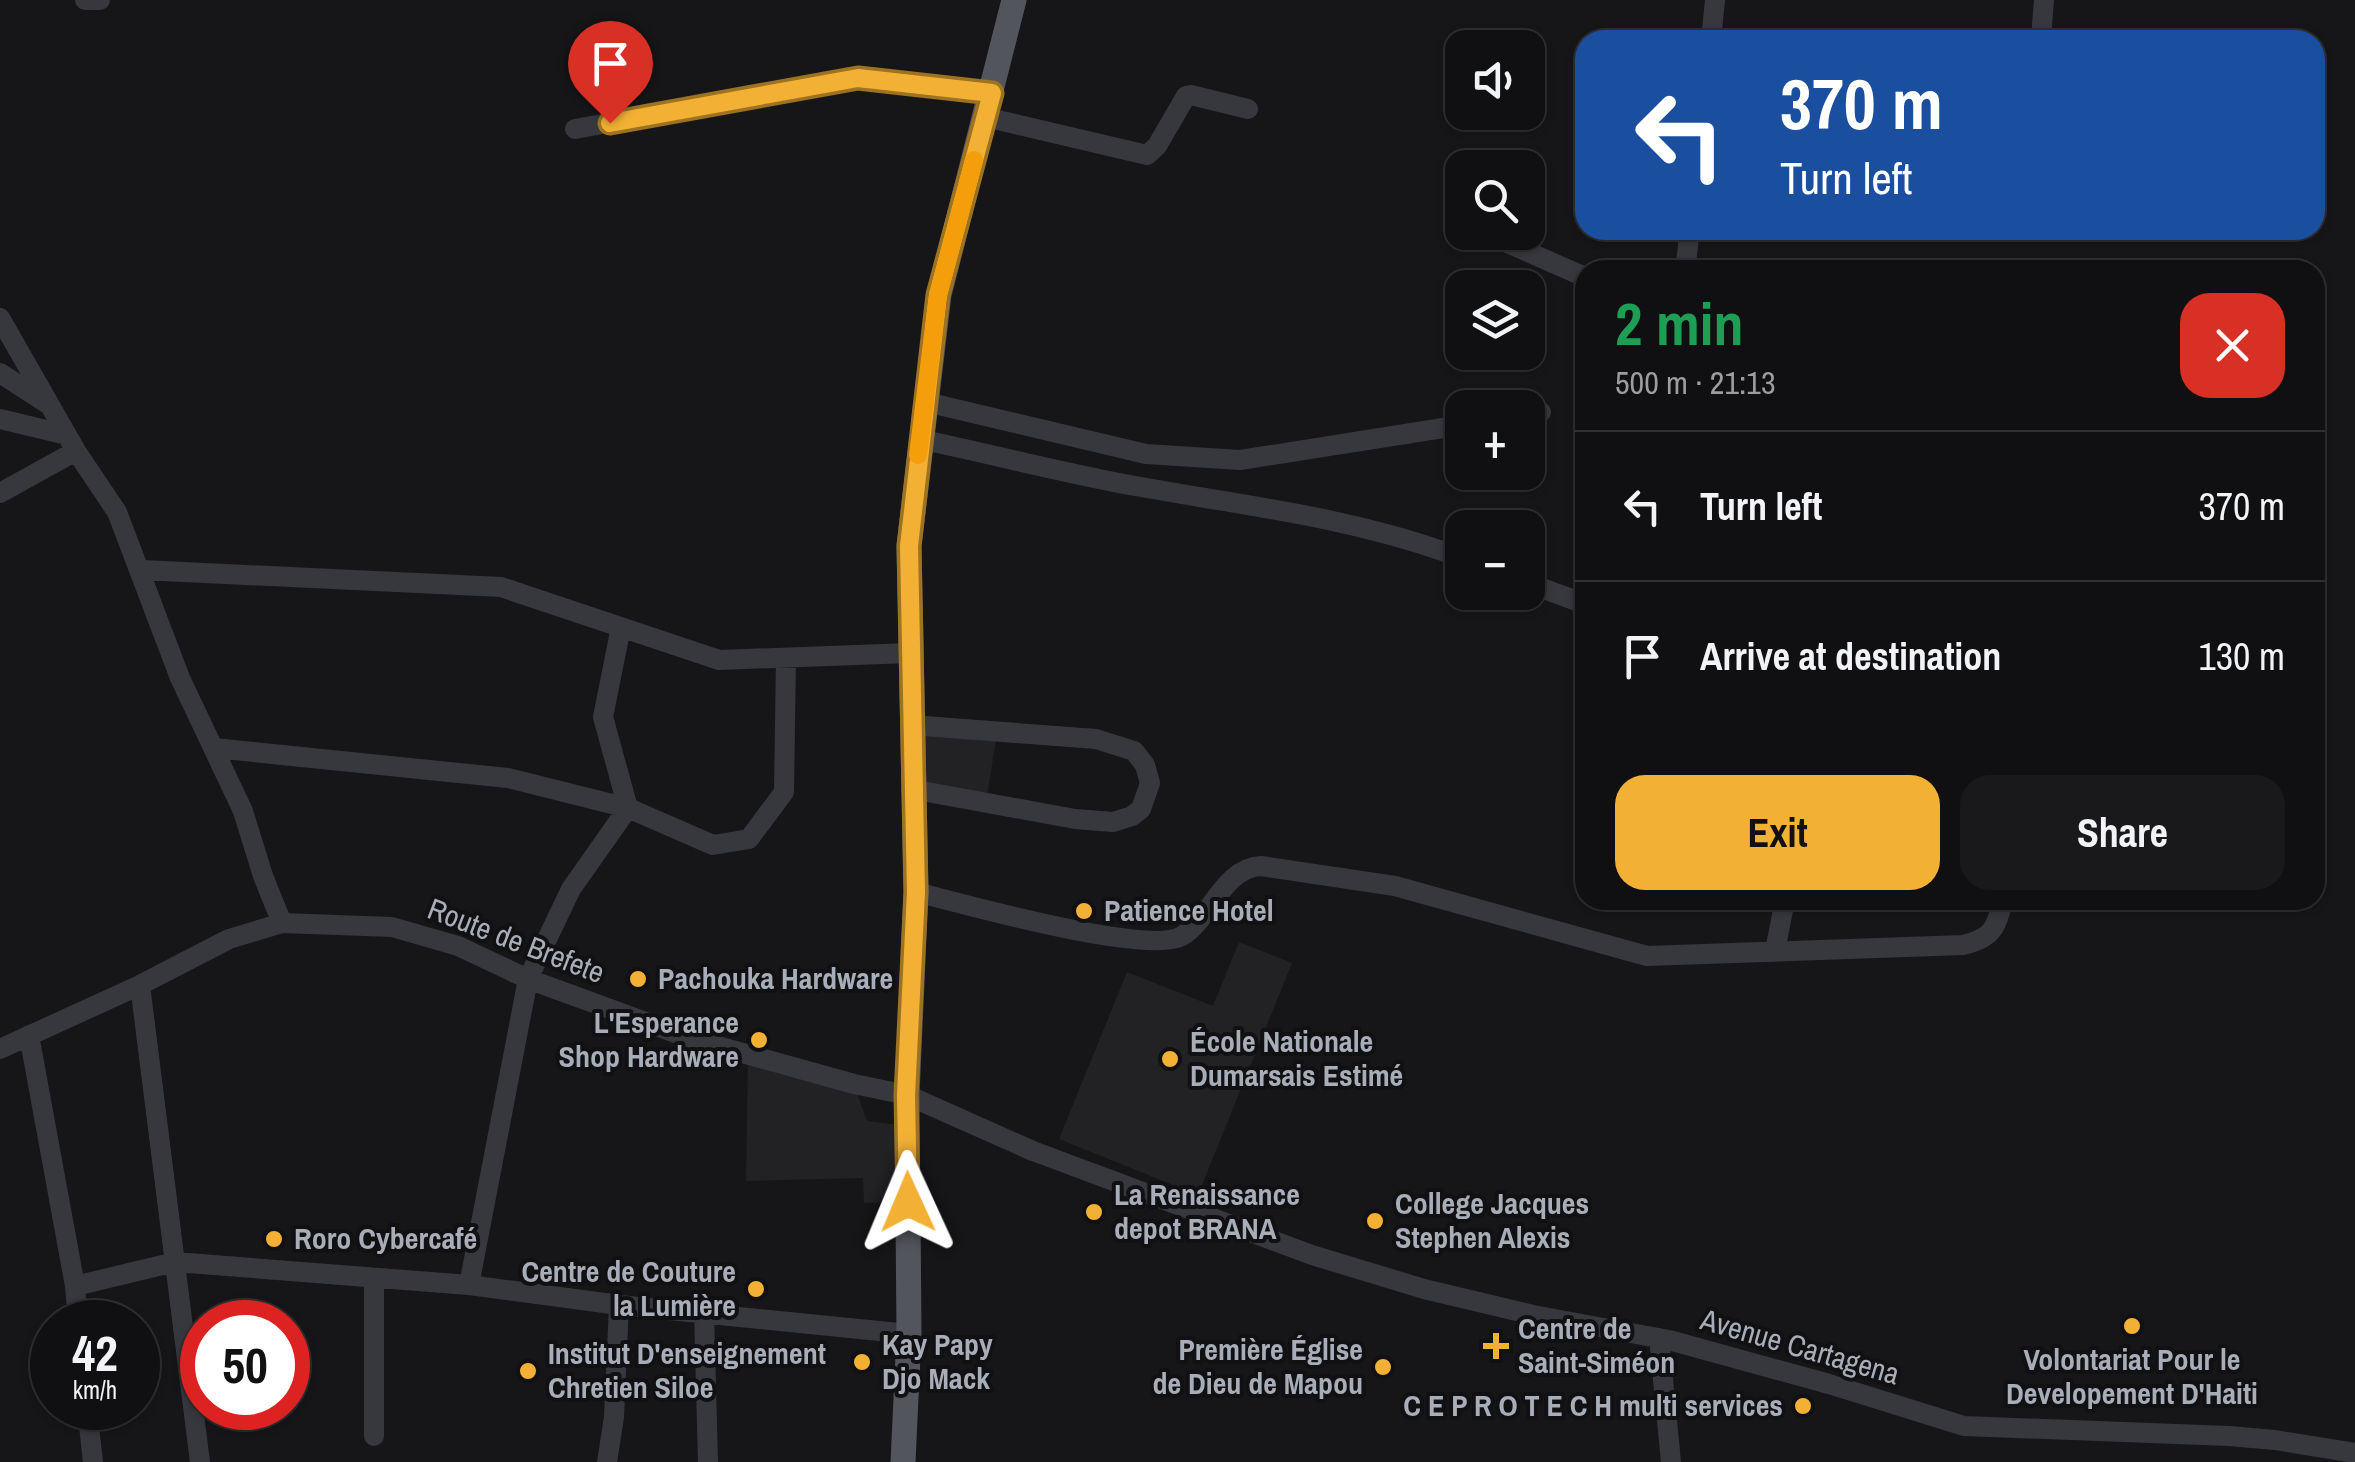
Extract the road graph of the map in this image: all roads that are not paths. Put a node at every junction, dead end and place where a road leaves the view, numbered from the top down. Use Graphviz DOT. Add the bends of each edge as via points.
graph roads {
  1 [pos="84,0"];
  2 [pos="100,0"];
  3 [pos="1014,0"];
  4 [pos="1715,0"];
  5 [pos="2044,0"];
  6 [pos="1711,30"];
  7 [pos="2041,30"];
  8 [pos="988,105"];
  9 [pos="1248,109"];
  10 [pos="574,129"];
  11 [pos="1524,250"];
  12 [pos="1575,273"];
  13 [pos="0,318"];
  14 [pos="0,373"];
  15 [pos="926,402"];
  16 [pos="50,405"];
  17 [pos="0,418"];
  18 [pos="1445,428"];
  19 [pos="919,439"];
  20 [pos="71,443"];
  21 [pos="0,493"];
  22 [pos="1445,552"];
  23 [pos="142,570"];
  24 [pos="1545,589"];
  25 [pos="1575,600"];
  26 [pos="621,627"];
  27 [pos="910,653"];
  28 [pos="786,658"];
  29 [pos="911,725"];
  30 [pos="214,748"];
  31 [pos="912,789"];
  32 [pos="628,808"];
  33 [pos="916,892"];
  34 [pos="1783,910"];
  35 [pos="2001,910"];
  36 [pos="282,923"];
  37 [pos="1775,951"];
  38 [pos="528,979"];
  39 [pos="140,985"];
  40 [pos="29,1035"];
  41 [pos="0,1049"];
  42 [pos="906,1095"];
  43 [pos="175,1262"];
  44 [pos="374,1279"];
  45 [pos="469,1285"];
  46 [pos="74,1286"];
  47 [pos="76,1300"];
  48 [pos="619,1306"];
  49 [pos="704,1312"];
  50 [pos="909,1334"];
  51 [pos="1659,1338"];
  52 [pos="89,1430"];
  53 [pos="374,1436"];
  54 [pos="2355,1453"];
  55 [pos="93,1462"];
  56 [pos="200,1462"];
  57 [pos="607,1462"];
  58 [pos="708,1462"];
  59 [pos="903,1462"];
  60 [pos="1671,1462"];
  1 -- 2 [label="street"];
  3 -- 8 [label="main road"];
  4 -- 6 [label="street"];
  5 -- 7 [label="street"];
  8 -- 9 [label="street" via="1147,155 1186,96"];
  8 -- 10 [label="street" via="858,78"];
  8 -- 15 [label="main road" via="938,295"];
  11 -- 12 [label="street"];
  13 -- 16 [label="street"];
  14 -- 16 [label="street"];
  15 -- 18 [label="street" via="1146,454 1240,460"];
  15 -- 19 [label="main road"];
  16 -- 20 [label="street"];
  17 -- 20 [label="street"];
  19 -- 22 [label="street" via="1333,519"];
  19 -- 27 [label="main road" via="909,546"];
  20 -- 21 [label="street"];
  20 -- 23 [label="street" via="117,512"];
  23 -- 26 [label="street" via="502,587"];
  23 -- 30 [label="street" via="180,678"];
  24 -- 25 [label="street"];
  26 -- 28 [label="street" via="719,660"];
  26 -- 32 [label="street" via="603,717"];
  27 -- 28 [label="street"];
  27 -- 29 [label="main road"];
  28 -- 32 [label="street" via="784,792 749,840 713,845"];
  29 -- 31 [label="main road"];
  29 -- 31 [label="street" via="1096,739 1134,752 1150,783 1141,808 1112,822"];
  30 -- 32 [label="street" via="508,778"];
  30 -- 36 [label="street"];
  31 -- 33 [label="main road"];
  32 -- 38 [label="street" via="571,889"];
  33 -- 37 [label="street" via="1052,927 1162,941 1182,936 1234,878 1262,866 1395,886 1646,956"];
  33 -- 42 [label="main road"];
  34 -- 37 [label="street"];
  35 -- 37 [label="street" via="1982,940 1963,945"];
  36 -- 38 [label="street, Route de Brefete" via="392,927 458,946"];
  36 -- 39 [label="street, Route de Brefete" via="229,939"];
  38 -- 42 [label="street, Route de Brefete" via="692,1039"];
  38 -- 45 [label="street"];
  39 -- 40 [label="street, Route de Brefete"];
  39 -- 43 [label="street"];
  40 -- 41 [label="street, Route de Brefete"];
  40 -- 46 [label="street"];
  42 -- 50 [label="main road"];
  42 -- 51 [label="street, Avenue Cartagena" via="1033,1151 1312,1255 1424,1289"];
  43 -- 44 [label="street"];
  43 -- 46 [label="street"];
  43 -- 56 [label="street"];
  44 -- 45 [label="street"];
  44 -- 53 [label="street"];
  45 -- 48 [label="street"];
  46 -- 47 [label="street"];
  48 -- 49 [label="street"];
  48 -- 57 [label="street"];
  49 -- 50 [label="street"];
  49 -- 58 [label="street"];
  50 -- 59 [label="main road"];
  51 -- 54 [label="street, Avenue Cartagena" via="1964,1426 2230,1436"];
  51 -- 60 [label="street"];
  52 -- 55 [label="street"];
}
